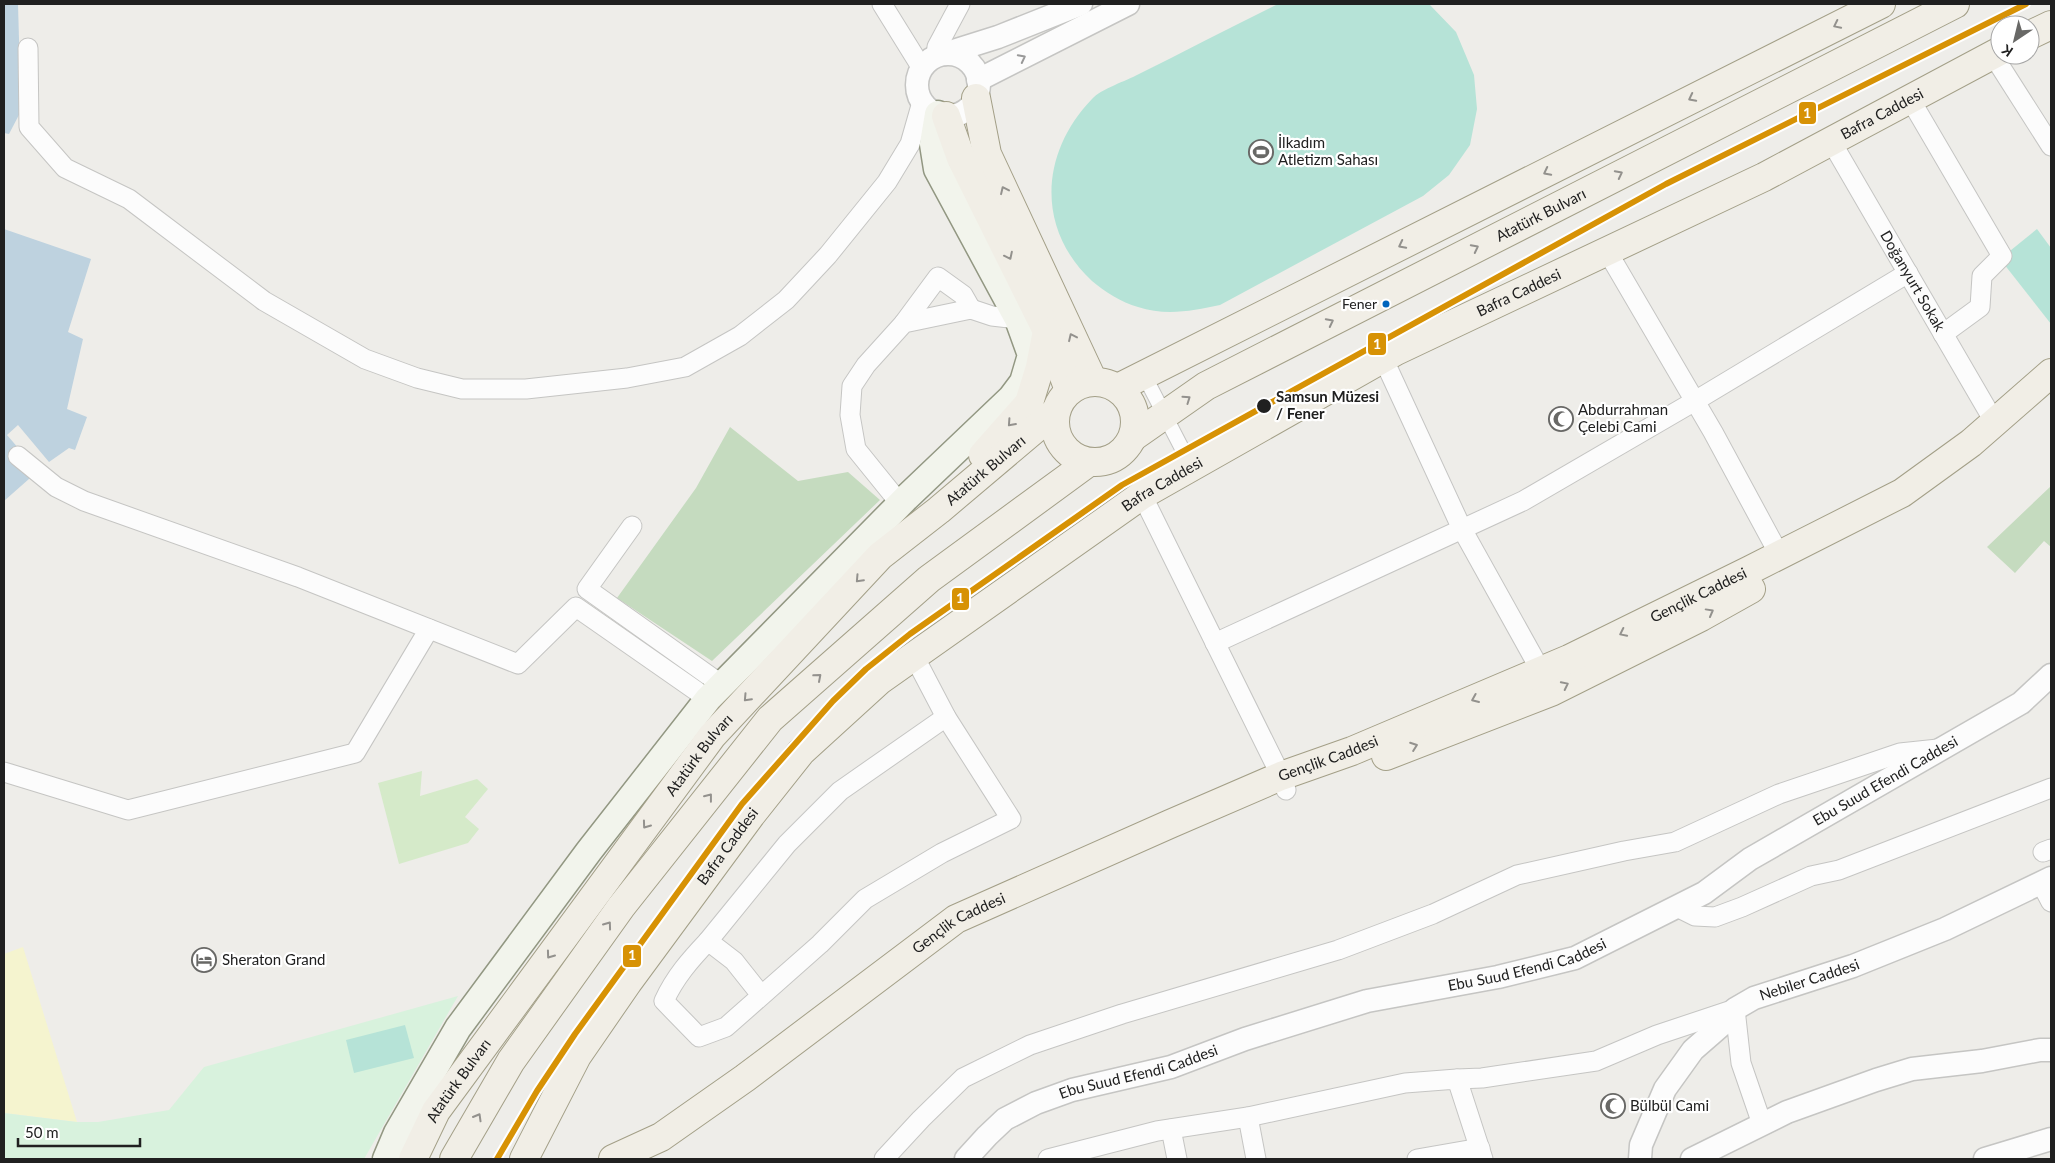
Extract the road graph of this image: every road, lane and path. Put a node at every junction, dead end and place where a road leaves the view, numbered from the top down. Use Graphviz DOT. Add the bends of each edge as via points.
graph roads {
  1 [pos="882,4"];
  2 [pos="960,4"];
  3 [pos="1081,4"];
  4 [pos="1128,4"];
  5 [pos="1881,4"];
  6 [pos="1955,4"];
  7 [pos="28,48"];
  8 [pos="1990,57"];
  9 [pos="936,58"];
  10 [pos="2004,65"];
  11 [pos="977,89"];
  12 [pos="1910,99"];
  13 [pos="935,111"];
  14 [pos="1831,141"];
  15 [pos="2051,146"];
  16 [pos="1607,251"];
  17 [pos="1908,273"];
  18 [pos="970,310"];
  19 [pos="1018,319"];
  20 [pos="904,323"];
  21 [pos="1047,331"];
  22 [pos="1943,334"];
  23 [pos="1383,358"];
  24 [pos="2051,373"];
  25 [pos="1144,375"];
  26 [pos="2051,386"];
  27 [pos="1084,393"];
  28 [pos="1695,401"];
  29 [pos="1164,415"];
  30 [pos="1995,422"];
  31 [pos="1133,437"];
  32 [pos="18,456"];
  33 [pos="1088,462"];
  34 [pos="1191,466"];
  35 [pos="1142,495"];
  36 [pos="906,498"];
  37 [pos="632,526"];
  38 [pos="1462,529"];
  39 [pos="880,556"];
  40 [pos="1780,556"];
  41 [pos="587,589"];
  42 [pos="576,607"];
  43 [pos="429,629"];
  44 [pos="1215,643"];
  45 [pos="914,656"];
  46 [pos="1541,671"];
  47 [pos="2051,675"];
  48 [pos="715,692"];
  49 [pos="946,717"];
  50 [pos="1940,749"];
  51 [pos="4,772"];
  52 [pos="1284,783"];
  53 [pos="2051,788"];
  54 [pos="2048,888"];
  55 [pos="1676,907"];
  56 [pos="708,941"];
  57 [pos="761,995"];
  58 [pos="1735,1009"];
  59 [pos="2051,1050"];
  60 [pos="1457,1079"];
  61 [pos="1248,1117"];
  62 [pos="1762,1124"];
  63 [pos="1171,1129"];
  64 [pos="2051,1138"];
  65 [pos="1096,1153"];
  66 [pos="1481,1154"];
  67 [pos="386,1159"];
  68 [pos="413,1159"];
  69 [pos="454,1159"];
  70 [pos="524,1159"];
  71 [pos="613,1159"];
  72 [pos="635,1159"];
  73 [pos="884,1159"];
  74 [pos="966,1159"];
  75 [pos="1048,1159"];
  76 [pos="1177,1159"];
  77 [pos="1256,1159"];
  78 [pos="1417,1159"];
  79 [pos="1640,1159"];
  80 [pos="1692,1159"];
  81 [pos="1985,1159"];
  1 -- 9 [label="street" via="918,62"];
  2 -- 9 [label="street" via="937,47"];
  3 -- 9 [label="street"];
  11 -- 4 [label="street, one-way"];
  5 -- 25 [label="main road, Atatürk Bulvarı, one-way"];
  29 -- 6 [label="main road, Atatürk Bulvarı, one-way" via="1206,386"];
  7 -- 13 [label="street" via="30,127 64,168 130,199 264,301 365,359 417,378 462,389 526,389 628,378 685,366 740,336 786,300 828,255 887,182"];
  8 -- 12 [label="main road, Bafra Caddesi"];
  9 -- 11 [label="street" via="953,55 970,63"];
  9 -- 13 [label="street" via="920,71 917,82 918,93"];
  10 -- 15 [label="street"];
  11 -- 13 [label="street" via="964,112 955,115"];
  27 -- 11 [label="main road, one-way" via="987,154"];
  12 -- 14 [label="main road, Bafra Caddesi"];
  12 -- 22 [label="street" via="2002,256 1982,276 1980,307"];
  13 -- 19 [label="main road" via="933,144 938,169"];
  13 -- 21 [label="main road, one-way"];
  14 -- 16 [label="main road, Bafra Caddesi" via="1764,177"];
  14 -- 17 [label="street, Doğanyurt Sokak"];
  16 -- 23 [label="main road, Bafra Caddesi"];
  16 -- 28 [label="street"];
  17 -- 22 [label="street, Doğanyurt Sokak"];
  17 -- 28 [label="street"];
  18 -- 19 [label="street"];
  18 -- 20 [label="street"];
  18 -- 20 [label="street" via="963,295 938,277"];
  19 -- 36 [label="main road" via="1031,355 1023,382"];
  20 -- 36 [label="street" via="866,365 852,386 850,415 856,450 894,496"];
  21 -- 27 [label="main road"];
  21 -- 39 [label="main road, one-way" via="1030,403 982,456"];
  22 -- 30 [label="street, Doğanyurt Sokak"];
  23 -- 34 [label="main road, Bafra Caddesi"];
  23 -- 38 [label="street"];
  24 -- 30 [label="main road, Gençlik Caddesi"];
  25 -- 27 [label="main road, Atatürk Bulvarı"];
  25 -- 29 [label="street"];
  52 -- 26 [label="main road, Gençlik Caddesi, one-way" via="1414,746 1551,692 1701,617 1922,495 2003,430"];
  27 -- 31 [label="main road" via="1128,398 1134,410"];
  27 -- 33 [label="main road" via="1054,425 1065,449"];
  27 -- 39 [label="main road, Atatürk Bulvarı"];
  28 -- 38 [label="street" via="1524,501"];
  28 -- 40 [label="street"];
  29 -- 31 [label="main road, Atatürk Bulvarı"];
  29 -- 34 [label="street"];
  30 -- 40 [label="main road, Gençlik Caddesi" via="1971,444 1902,493"];
  31 -- 33 [label="main road, Atatürk Bulvarı" via="1115,457 1102,462"];
  32 -- 43 [label="street" via="56,487 84,501 298,577"];
  69 -- 33 [label="main road, Atatürk Bulvarı, one-way" via="511,1061 615,915 770,719 929,579"];
  34 -- 35 [label="main road, Bafra Caddesi"];
  35 -- 44 [label="street"];
  35 -- 45 [label="main road, Bafra Caddesi"];
  36 -- 48 [label="main road"];
  37 -- 41 [label="street"];
  38 -- 44 [label="street"];
  38 -- 46 [label="street"];
  39 -- 68 [label="main road, Atatürk Bulvarı, one-way" via="712,736 436,1111"];
  40 -- 46 [label="main road, Gençlik Caddesi, one-way"];
  41 -- 42 [label="street"];
  41 -- 48 [label="street"];
  42 -- 43 [label="street" via="518,664"];
  42 -- 48 [label="street"];
  43 -- 51 [label="street" via="355,753 128,810"];
  44 -- 52 [label="street"];
  45 -- 49 [label="street"];
  45 -- 70 [label="main road, Bafra Caddesi" via="850,705 801,752 751,815 577,1056"];
  46 -- 52 [label="main road, Gençlik Caddesi, one-way"];
  47 -- 50 [label="street, Ebu Suud Efendi Caddesi" via="2020,703"];
  48 -- 67 [label="main road" via="589,851 458,1028"];
  49 -- 56 [label="street" via="840,790 787,844"];
  49 -- 57 [label="street" via="1011,819 942,853 865,899 820,944"];
  50 -- 55 [label="street, Ebu Suud Efendi Caddesi" via="1750,859 1704,893"];
  50 -- 73 [label="street" via="1900,753 1779,794 1675,842 1624,850 1517,875 1433,914 1338,950 1122,1014 1030,1045 963,1078"];
  52 -- 71 [label="main road, Gençlik Caddesi" via="1170,824 956,919 661,1137"];
  52 -- 72 [label="main road, Gençlik Caddesi" via="963,926 753,1082 658,1149"];
  53 -- 55 [label="street" via="1839,870 1811,876 1715,917 1695,916"];
  54 -- 58 [label="street, Nebiler Caddesi" via="1853,966 1754,998"];
  55 -- 74 [label="street, Ebu Suud Efendi Caddesi" via="1575,958 1498,977 1367,1001 1245,1039 1171,1067 1072,1090 1036,1102 1005,1119"];
  56 -- 57 [label="street" via="734,962"];
  56 -- 57 [label="street" via="672,982 664,1001 698,1037 726,1027"];
  58 -- 60 [label="street" via="1657,1035 1596,1061"];
  58 -- 62 [label="street" via="1742,1063"];
  58 -- 79 [label="street, Nebiler Caddesi" via="1693,1050 1665,1089 1641,1145"];
  59 -- 62 [label="street" via="1912,1069 1787,1112"];
  60 -- 61 [label="street" via="1405,1083"];
  60 -- 66 [label="street"];
  61 -- 63 [label="street"];
  61 -- 77 [label="street"];
  62 -- 80 [label="street"];
  63 -- 65 [label="street"];
  63 -- 76 [label="street"];
  64 -- 81 [label="street"];
  65 -- 75 [label="street"];
  66 -- 78 [label="street"];
}
